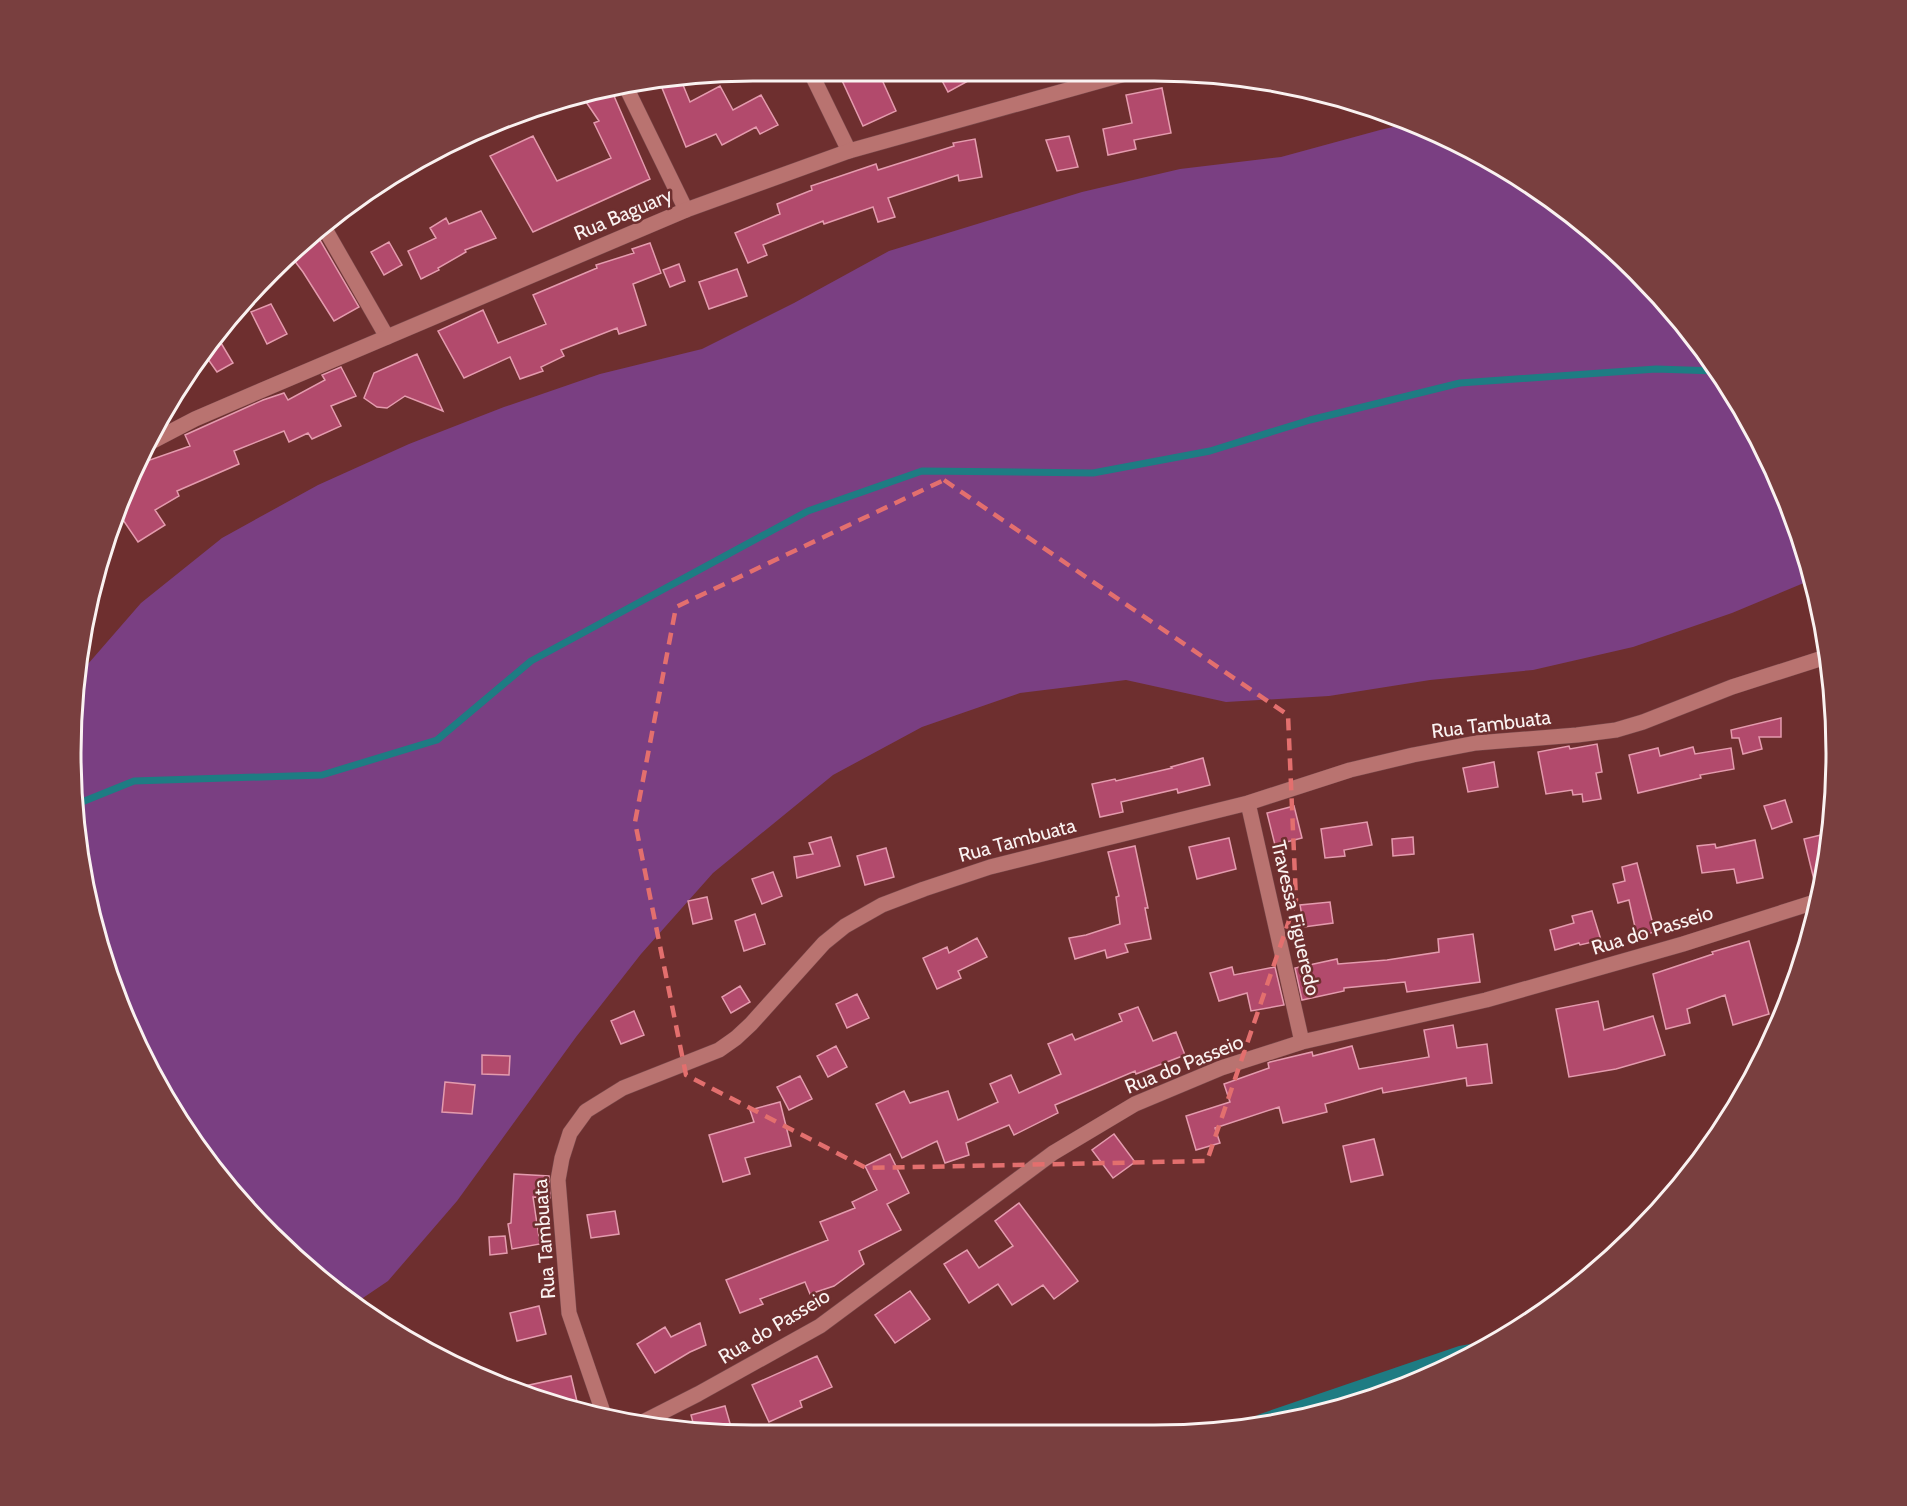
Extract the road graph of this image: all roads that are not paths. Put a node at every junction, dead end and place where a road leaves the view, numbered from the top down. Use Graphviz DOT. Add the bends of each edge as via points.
graph roads {
  1 [pos="815,81"];
  2 [pos="1098,81"];
  3 [pos="629,93"];
  4 [pos="849,152"];
  5 [pos="686,210"];
  6 [pos="328,234"];
  7 [pos="387,337"];
  8 [pos="160,437"];
  9 [pos="1819,659"];
  10 [pos="1248,802"];
  11 [pos="1808,904"];
  12 [pos="1302,1042"];
  13 [pos="601,1407"];
  14 [pos="653,1417"];
  1 -- 4 [label="street"];
  2 -- 4 [label="street, Rua Baguary"];
  3 -- 5 [label="street"];
  4 -- 5 [label="street, Rua Baguary"];
  5 -- 7 [label="street, Rua Baguary"];
  6 -- 7 [label="street"];
  7 -- 8 [label="street, Rua Baguary"];
  9 -- 10 [label="street, Rua Tambuata" via="1616,730 1476,743 1413,755"];
  10 -- 12 [label="street, Travessa Figueredo"];
  10 -- 13 [label="street, Rua Tambuata" via="990,867 882,905 824,943 752,1024 718,1050 623,1088 586,1111 570,1133 558,1180 569,1313"];
  11 -- 12 [label="street, Rua do Passeio" via="1486,1000"];
  12 -- 14 [label="street, Rua do Passeio" via="1221,1068 1135,1104 1053,1153 820,1326"];
}
